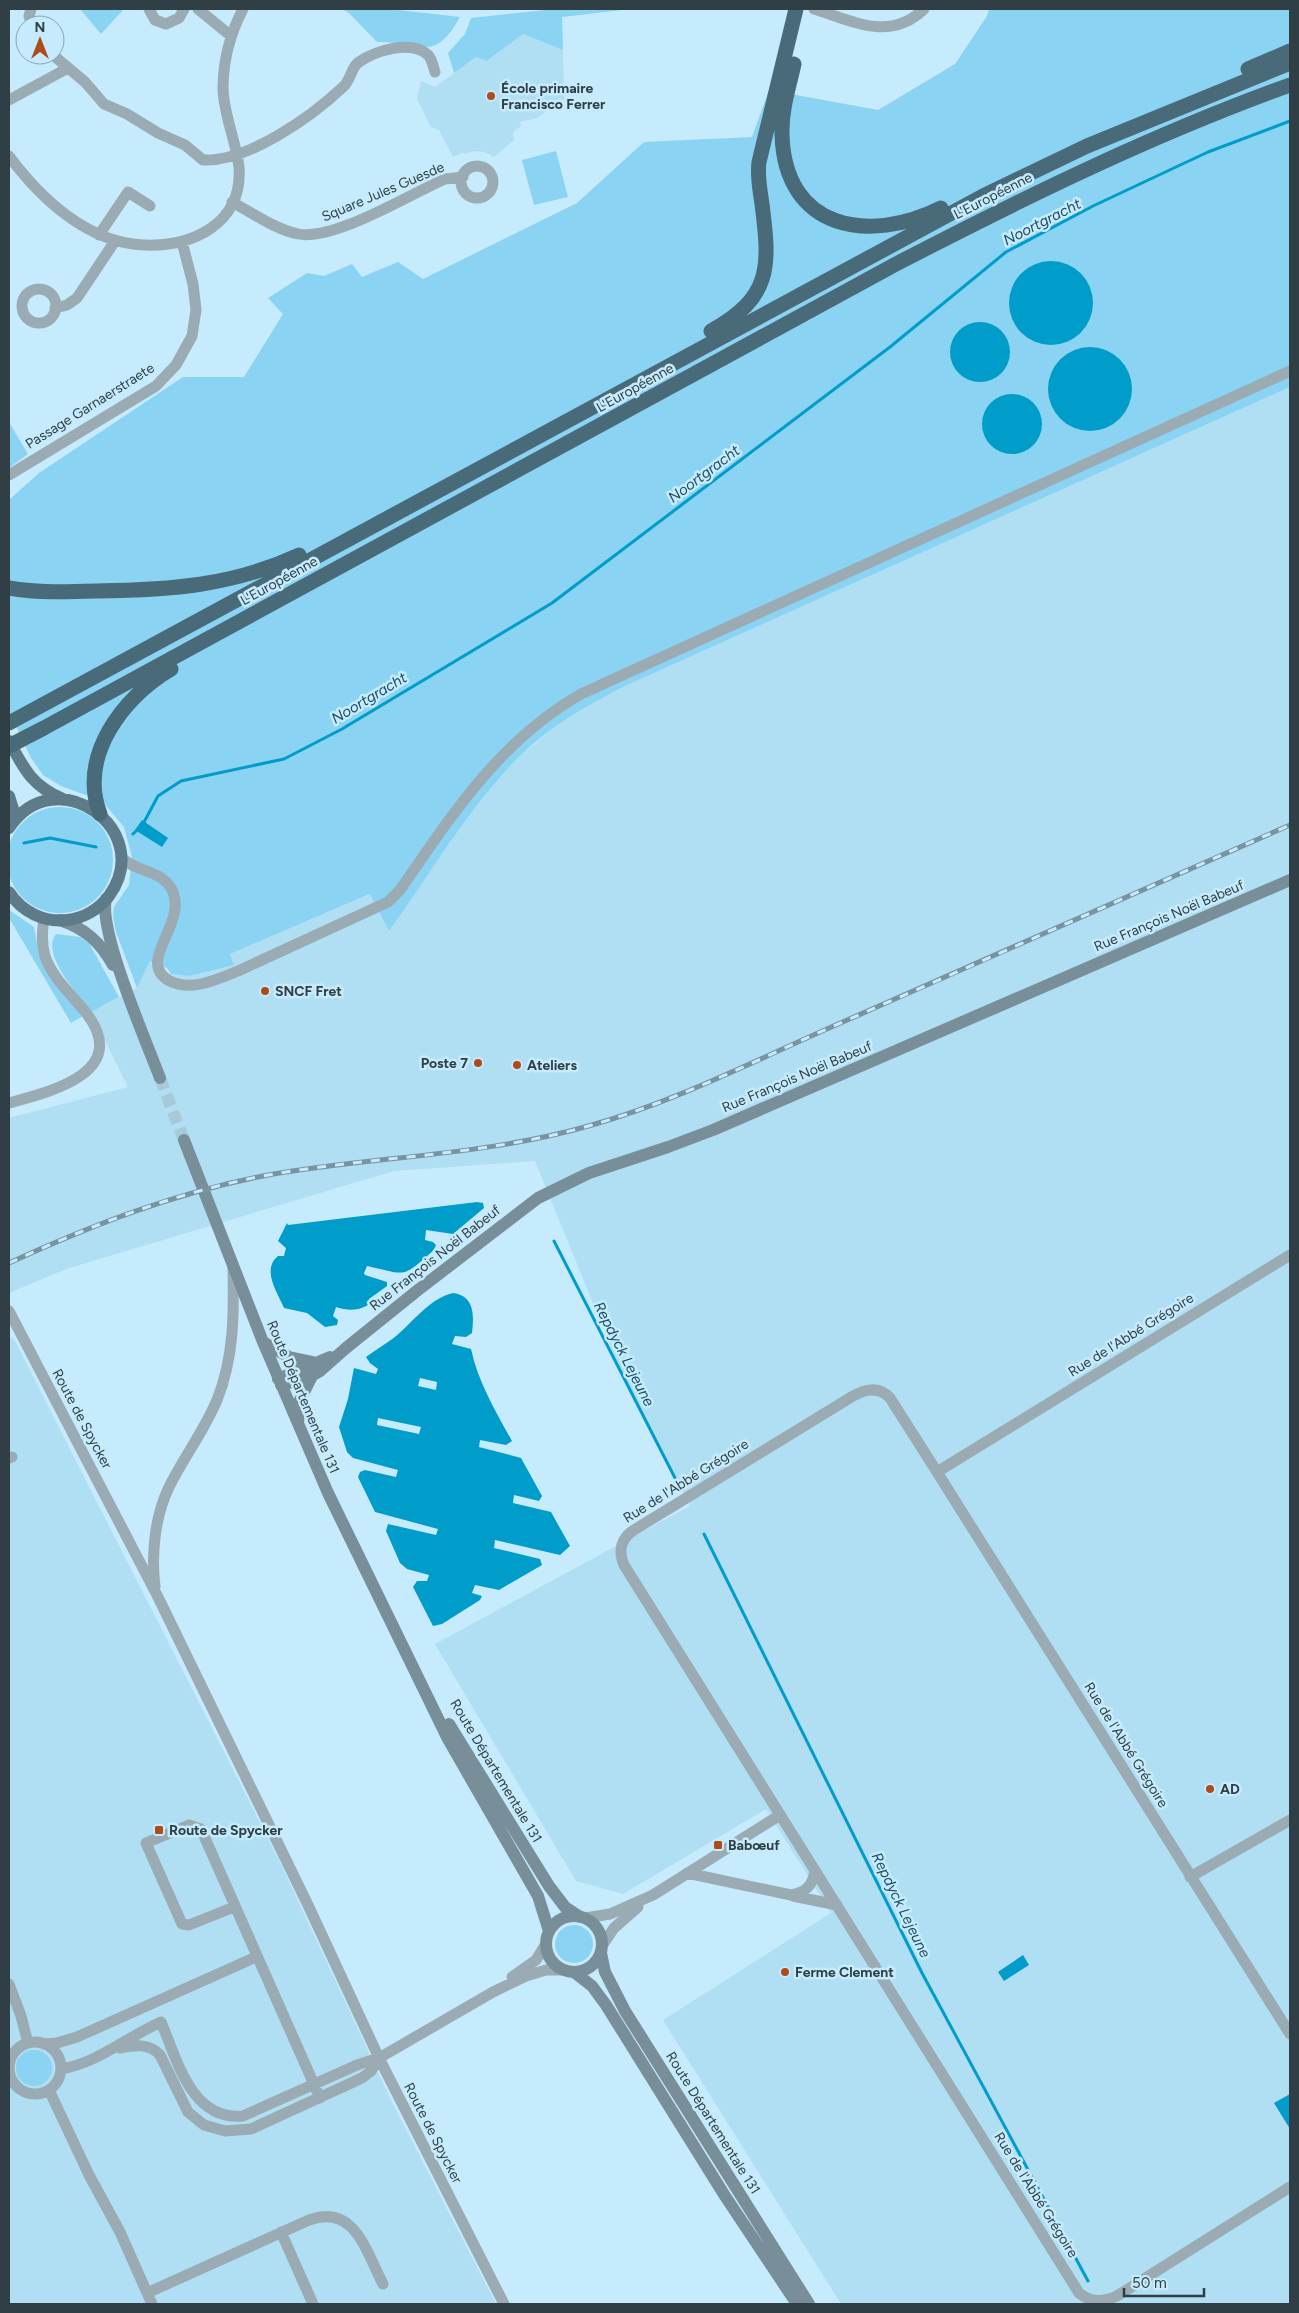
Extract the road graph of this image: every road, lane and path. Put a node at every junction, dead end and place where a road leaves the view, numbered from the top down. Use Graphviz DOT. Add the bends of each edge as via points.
graph roads {
  1 [pos="149,9"];
  2 [pos="184,9"];
  3 [pos="198,9"];
  4 [pos="243,9"];
  5 [pos="796,9"];
  6 [pos="806,9"];
  7 [pos="814,9"];
  8 [pos="924,9"];
  9 [pos="231,36"];
  10 [pos="1290,51"];
  11 [pos="1290,63"];
  12 [pos="64,65"];
  13 [pos="68,68"];
  14 [pos="435,72"];
  15 [pos="1290,85"];
  16 [pos="9,100"];
  17 [pos="1149,120"];
  18 [pos="1071,153"];
  19 [pos="236,154"];
  20 [pos="9,156"];
  21 [pos="463,176"];
  22 [pos="232,202"];
  23 [pos="150,206"];
  24 [pos="99,235"];
  25 [pos="115,241"];
  26 [pos="182,242"];
  27 [pos="55,308"];
  28 [pos="1290,372"];
  29 [pos="568,419"];
  30 [pos="9,475"];
  31 [pos="391,515"];
  32 [pos="9,588"];
  33 [pos="276,601"];
  34 [pos="27,710"];
  35 [pos="9,715"];
  36 [pos="9,723"];
  37 [pos="9,741"];
  38 [pos="9,746"];
  39 [pos="9,796"];
  40 [pos="65,800"];
  41 [pos="100,814"];
  42 [pos="11,825"];
  43 [pos="121,857"];
  44 [pos="151,873"];
  45 [pos="118,878"];
  46 [pos="1290,880"];
  47 [pos="9,892"];
  48 [pos="106,899"];
  49 [pos="44,918"];
  50 [pos="60,920"];
  51 [pos="127,991"];
  52 [pos="160,1078"];
  53 [pos="9,1103"];
  54 [pos="184,1140"];
  55 [pos="1290,1255"];
  56 [pos="233,1268"];
  57 [pos="9,1311"];
  58 [pos="12,1327"];
  59 [pos="263,1342"];
  60 [pos="346,1348"];
  61 [pos="322,1361"];
  62 [pos="312,1376"];
  63 [pos="279,1382"];
  64 [pos="299,1428"];
  65 [pos="937,1472"];
  66 [pos="156,1595"];
  67 [pos="410,1660"];
  68 [pos="780,1815"];
  69 [pos="1290,1820"];
  70 [pos="815,1870"];
  71 [pos="687,1873"];
  72 [pos="1190,1877"];
  73 [pos="653,1895"];
  74 [pos="787,1895"];
  75 [pos="837,1905"];
  76 [pos="234,1907"];
  77 [pos="582,1917"];
  78 [pos="548,1937"];
  79 [pos="602,1950"];
  80 [pos="256,1956"];
  81 [pos="568,1971"];
  82 [pos="9,1984"];
  83 [pos="493,1992"];
  84 [pos="1290,2034"];
  85 [pos="77,2037"];
  86 [pos="28,2043"];
  87 [pos="44,2044"];
  88 [pos="113,2049"];
  89 [pos="379,2058"];
  90 [pos="60,2065"];
  91 [pos="314,2085"];
  92 [pos="49,2090"];
  93 [pos="320,2098"];
  94 [pos="1290,2187"];
  95 [pos="281,2232"];
  96 [pos="383,2284"];
  97 [pos="147,2293"];
  98 [pos="152,2304"];
  99 [pos="313,2304"];
  100 [pos="504,2304"];
  101 [pos="797,2304"];
  102 [pos="809,2304"];
  1 -- 2 [label="street" via="155,20 166,24 179,18"];
  3 -- 9 [label="street"];
  4 -- 9 [label="street"];
  5 -- 29 [label="highway" via="759,162 767,257 764,279 758,290 723,324"];
  6 -- 18 [label="highway" via="783,114 783,146 787,166 798,190 815,209 833,220 868,228 904,222 934,212 987,184"];
  7 -- 8 [label="street" via="886,28 909,21"];
  9 -- 19 [label="street" via="223,90"];
  10 -- 17 [label="highway" via="1215,83"];
  11 -- 17 [label="highway, L'Européenne"];
  12 -- 13 [label="street"];
  13 -- 16 [label="street"];
  13 -- 19 [label="street" via="88,84 104,104 185,145 200,159 212,160"];
  14 -- 19 [label="street" via="430,58 418,50 402,47 376,54 358,62 344,86 300,123"];
  15 -- 33 [label="highway, L'Européenne" via="1150,140 993,214"];
  17 -- 18 [label="highway, L'Européenne"];
  18 -- 29 [label="highway, L'Européenne" via="901,239"];
  19 -- 22 [label="street" via="238,182"];
  20 -- 24 [label="street" via="65,214"];
  21 -- 22 [label="street, Square Jules Guesde" via="444,179 324,234 288,231"];
  22 -- 26 [label="street" via="212,228 197,238"];
  23 -- 24 [label="street" via="128,192"];
  24 -- 25 [label="street"];
  25 -- 26 [label="street" via="147,245"];
  25 -- 27 [label="street" via="77,298 67,306"];
  26 -- 30 [label="street, Passage Garnaerstraete" via="196,310 192,336 176,365 156,386"];
  28 -- 44 [label="street" via="574,698 532,727 496,761 388,902 238,971 184,986 160,973 158,957 174,920 176,905 168,884"];
  29 -- 31 [label="highway, L'Européenne"];
  31 -- 32 [label="highway" via="269,568 217,583 111,591 47,592"];
  31 -- 34 [label="highway, L'Européenne"];
  33 -- 38 [label="highway, L'Européenne, bridge"];
  33 -- 41 [label="highway" via="152,681 129,702 106,737 97,762 94,789"];
  34 -- 35 [label="highway"];
  34 -- 36 [label="highway"];
  37 -- 40 [label="main road" via="34,781 47,792"];
  39 -- 42 [label="main road" via="13,809"];
  40 -- 41 [label="main road" via="82,803"];
  40 -- 42 [label="main road" via="36,804"];
  41 -- 43 [label="main road" via="113,830"];
  43 -- 44 [label="street" via="130,866"];
  43 -- 45 [label="main road"];
  44 -- 45 [label="street" via="131,872"];
  45 -- 48 [label="main road"];
  46 -- 60 [label="main road, Rue François Noël Babeuf" via="713,1130 560,1186 512,1216"];
  47 -- 49 [label="main road" via="22,907"];
  48 -- 50 [label="main road" via="84,916"];
  48 -- 51 [label="main road" via="107,929"];
  49 -- 50 [label="main road"];
  49 -- 53 [label="street" via="42,944 46,961 93,1024 98,1040 97,1057 89,1071 75,1080"];
  50 -- 51 [label="main road" via="94,938"];
  51 -- 52 [label="main road"];
  54 -- 56 [label="main road, Route Départementale 131"];
  55 -- 65 [label="street, Rue de l'Abbé Grégoire"];
  56 -- 59 [label="main road, Route Départementale 131"];
  56 -- 66 [label="street, Route de Spycker" via="234,1314 228,1362 214,1407 161,1507 154,1554"];
  57 -- 58 [label="street, Route de Spycker"];
  58 -- 66 [label="street, Route de Spycker"];
  59 -- 61 [label="main road" via="294,1359"];
  59 -- 63 [label="main road, Route Départementale 131"];
  60 -- 61 [label="main road, Rue François Noël Babeuf"];
  60 -- 62 [label="main road, Rue François Noël Babeuf"];
  61 -- 63 [label="main road, Rue François Noël Babeuf" via="292,1371"];
  62 -- 63 [label="main road, Rue François Noël Babeuf" via="298,1382"];
  62 -- 64 [label="main road, Rue François Noël Babeuf" via="300,1400"];
  63 -- 64 [label="main road, Route Départementale 131"];
  64 -- 67 [label="main road, Route Départementale 131"];
  65 -- 68 [label="street, Rue de l'Abbé Grégoire" via="890,1398 879,1390 866,1390 634,1530 622,1542 620,1554 624,1565"];
  65 -- 72 [label="street, Rue de l'Abbé Grégoire"];
  66 -- 89 [label="street, Route de Spycker"];
  67 -- 77 [label="main road, Route Départementale 131" via="549,1886 565,1907"];
  67 -- 78 [label="main road, Route Départementale 131" via="452,1747 538,1896"];
  68 -- 70 [label="street, Rue de l'Abbé Grégoire"];
  68 -- 71 [label="street"];
  69 -- 72 [label="street"];
  70 -- 74 [label="street" via="806,1890"];
  70 -- 75 [label="street, Rue de l'Abbé Grégoire"];
  71 -- 73 [label="street"];
  71 -- 74 [label="street"];
  72 -- 84 [label="street, Rue de l'Abbé Grégoire"];
  73 -- 77 [label="street" via="610,1914"];
  73 -- 79 [label="street" via="614,1928"];
  74 -- 75 [label="street"];
  75 -- 94 [label="street, Rue de l'Abbé Grégoire" via="1077,2290 1086,2298 1097,2301 1117,2296"];
  76 -- 76 [label="street" via="226,1882 198,1827 185,1826 146,1843 184,1925"];
  76 -- 80 [label="street"];
  77 -- 78 [label="main road" via="562,1919"];
  77 -- 79 [label="main road" via="599,1931"];
  78 -- 81 [label="main road" via="550,1959"];
  78 -- 83 [label="street" via="536,1960"];
  79 -- 81 [label="main road" via="590,1968"];
  79 -- 102 [label="main road, Route Départementale 131" via="606,1972 625,2011"];
  80 -- 85 [label="street"];
  80 -- 91 [label="street"];
  81 -- 83 [label="street" via="536,1972"];
  81 -- 101 [label="main road, Route Départementale 131" via="587,1981 606,2005 730,2204"];
  82 -- 86 [label="street"];
  83 -- 89 [label="street"];
  85 -- 87 [label="street"];
  85 -- 90 [label="street" via="69,2044"];
  86 -- 87 [label="street"];
  86 -- 92 [label="street" via="12,2057 9,2067 11,2078 27,2092"];
  87 -- 90 [label="street" via="53,2050"];
  88 -- 90 [label="street" via="79,2065"];
  88 -- 91 [label="street" via="161,2022 193,2094 210,2109 227,2115 247,2115"];
  88 -- 93 [label="street" via="136,2046 154,2050 162,2059 185,2108 200,2122 219,2130 251,2129"];
  89 -- 91 [label="street"];
  89 -- 93 [label="street" via="365,2076"];
  89 -- 100 [label="street, Route de Spycker"];
  90 -- 92 [label="street" via="58,2079"];
  91 -- 93 [label="street"];
  92 -- 97 [label="street"];
  95 -- 96 [label="street" via="318,2217 343,2219 355,2231"];
  95 -- 97 [label="street"];
  95 -- 99 [label="street"];
  97 -- 98 [label="street"];
}
